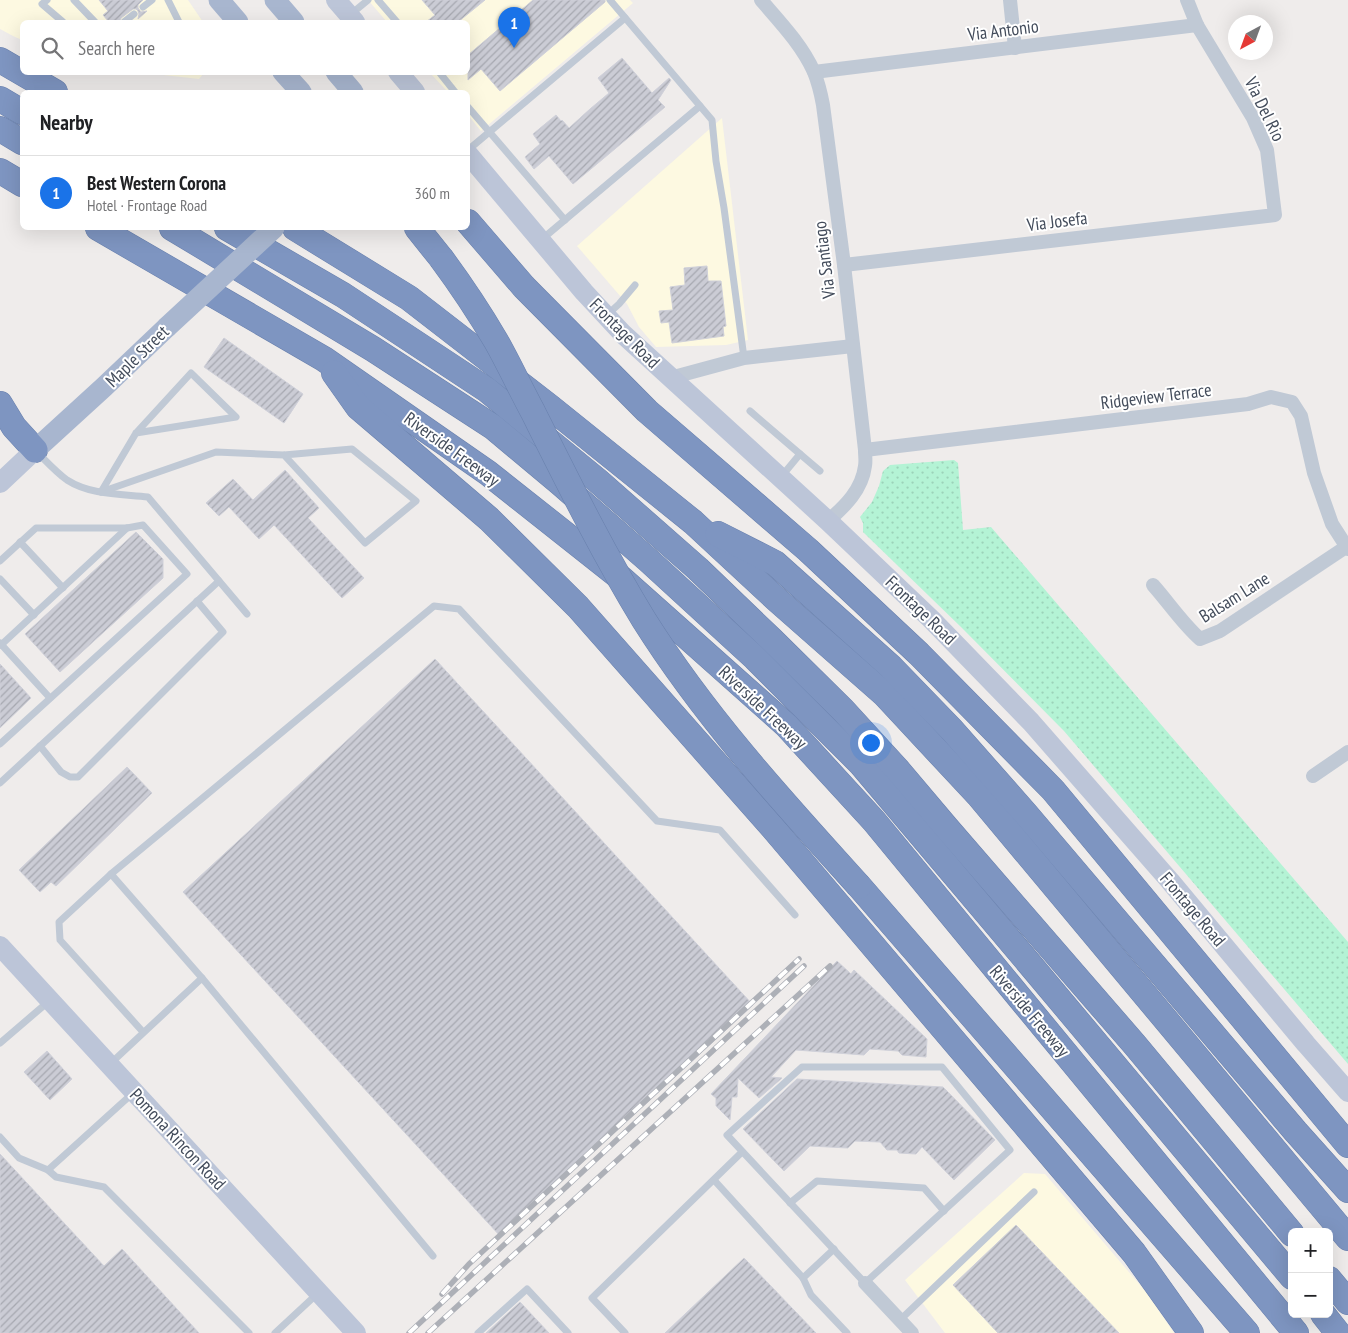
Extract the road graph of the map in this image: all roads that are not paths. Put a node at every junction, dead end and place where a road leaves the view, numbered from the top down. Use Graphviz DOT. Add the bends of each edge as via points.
graph roads {
  1 [pos="47,0"];
  2 [pos="74,0"];
  3 [pos="152,0"];
  4 [pos="168,0"];
  5 [pos="218,0"];
  6 [pos="275,0"];
  7 [pos="336,0"];
  8 [pos="368,0"];
  9 [pos="378,0"];
  10 [pos="610,0"];
  11 [pos="761,0"];
  12 [pos="1010,0"];
  13 [pos="1187,0"];
  14 [pos="144,6"];
  15 [pos="134,14"];
  16 [pos="625,18"];
  17 [pos="352,19"];
  18 [pos="61,20"];
  19 [pos="93,20"];
  20 [pos="126,20"];
  21 [pos="178,20"];
  22 [pos="236,20"];
  23 [pos="292,20"];
  24 [pos="395,20"];
  25 [pos="1197,25"];
  26 [pos="1015,48"];
  27 [pos="0,60"];
  28 [pos="20,72"];
  29 [pos="814,72"];
  30 [pos="26,75"];
  31 [pos="286,75"];
  32 [pos="339,75"];
  33 [pos="401,75"];
  34 [pos="441,75"];
  35 [pos="52,90"];
  36 [pos="298,90"];
  37 [pos="351,90"];
  38 [pos="413,90"];
  39 [pos="453,90"];
  40 [pos="0,99"];
  41 [pos="700,106"];
  42 [pos="470,109"];
  43 [pos="20,111"];
  44 [pos="0,129"];
  45 [pos="489,133"];
  46 [pos="20,141"];
  47 [pos="470,148"];
  48 [pos="470,156"];
  49 [pos="0,171"];
  50 [pos="20,183"];
  51 [pos="1275,215"];
  52 [pos="565,220"];
  53 [pos="470,224"];
  54 [pos="101,230"];
  55 [pos="175,230"];
  56 [pos="230,230"];
  57 [pos="272,230"];
  58 [pos="299,230"];
  59 [pos="418,230"];
  60 [pos="541,240"];
  61 [pos="844,265"];
  62 [pos="635,285"];
  63 [pos="606,316"];
  64 [pos="853,346"];
  65 [pos="744,358"];
  66 [pos="324,359"];
  67 [pos="670,378"];
  68 [pos="0,404"];
  69 [pos="750,411"];
  70 [pos="136,433"];
  71 [pos="35,450"];
  72 [pos="865,450"];
  73 [pos="800,454"];
  74 [pos="284,455"];
  75 [pos="820,471"];
  76 [pos="780,477"];
  77 [pos="0,483"];
  78 [pos="101,492"];
  79 [pos="828,521"];
  80 [pos="693,522"];
  81 [pos="128,528"];
  82 [pos="20,542"];
  83 [pos="1347,548"];
  84 [pos="0,561"];
  85 [pos="0,579"];
  86 [pos="219,581"];
  87 [pos="1153,585"];
  88 [pos="63,588"];
  89 [pos="197,601"];
  90 [pos="247,614"];
  91 [pos="34,615"];
  92 [pos="1,644"];
  93 [pos="50,698"];
  94 [pos="0,744"];
  95 [pos="40,746"];
  96 [pos="1348,752"];
  97 [pos="1313,776"];
  98 [pos="0,782"];
  99 [pos="111,874"];
  100 [pos="795,915"];
  101 [pos="0,946"];
  102 [pos="202,978"];
  103 [pos="50,1000"];
  104 [pos="143,1032"];
  105 [pos="0,1043"];
  106 [pos="109,1065"];
  107 [pos="134,1092"];
  108 [pos="1348,1092"];
  109 [pos="0,1137"];
  110 [pos="1348,1145"];
  111 [pos="742,1152"];
  112 [pos="48,1170"];
  113 [pos="714,1180"];
  114 [pos="1348,1190"];
  115 [pos="1034,1192"];
  116 [pos="790,1203"];
  117 [pos="944,1211"];
  118 [pos="1288,1229"];
  119 [pos="1348,1238"];
  120 [pos="834,1249"];
  121 [pos="434,1256"];
  122 [pos="1289,1273"];
  123 [pos="803,1278"];
  124 [pos="865,1283"];
  125 [pos="1333,1285"];
  126 [pos="319,1292"];
  127 [pos="1348,1302"];
  128 [pos="1326,1318"];
  129 [pos="900,1320"];
  130 [pos="248,1333"];
  131 [pos="275,1333"];
  132 [pos="356,1333"];
  133 [pos="478,1333"];
  134 [pos="568,1333"];
  135 [pos="625,1333"];
  136 [pos="847,1333"];
  137 [pos="912,1333"];
  138 [pos="1191,1333"];
  139 [pos="1247,1333"];
  140 [pos="1296,1333"];
  141 [pos="1338,1333"];
  1 -- 18 [label="lane" via="42,4"];
  2 -- 19 [label="lane"];
  3 -- 14 [label="lane"];
  4 -- 21 [label="lane"];
  5 -- 22 [label="main road"];
  6 -- 23 [label="main road"];
  7 -- 17 [label="main road"];
  8 -- 17 [label="lane"];
  9 -- 24 [label="lane"];
  10 -- 16 [label="lane"];
  11 -- 29 [label="street, Via Santiago" via="795,41"];
  12 -- 26 [label="street"];
  13 -- 25 [label="street, Via Del Rio"];
  15 -- 20 [label="lane"];
  16 -- 41 [label="lane"];
  16 -- 45 [label="lane"];
  25 -- 26 [label="street, Via Antonio"];
  25 -- 51 [label="street, Via Del Rio" via="1253,118 1267,150"];
  26 -- 29 [label="street, Via Antonio"];
  27 -- 28 [label="highway"];
  29 -- 61 [label="street, Via Santiago" via="824,105"];
  30 -- 35 [label="highway"];
  31 -- 36 [label="main road"];
  32 -- 37 [label="main road"];
  33 -- 38 [label="main road"];
  34 -- 39 [label="lane"];
  40 -- 43 [label="highway"];
  41 -- 52 [label="lane"];
  41 -- 65 [label="lane" via="712,120"];
  42 -- 45 [label="lane"];
  44 -- 46 [label="highway"];
  45 -- 47 [label="lane"];
  45 -- 52 [label="lane"];
  48 -- 60 [label="main road, Frontage Road"];
  49 -- 50 [label="highway"];
  51 -- 61 [label="street, Via Josefa"];
  52 -- 60 [label="lane"];
  53 -- 110 [label="highway" via="524,287 647,411 808,550 919,654 1053,790"];
  54 -- 66 [label="highway, Riverside Freeway"];
  55 -- 122 [label="highway" via="373,348 493,428 647,559 754,658 861,764"];
  56 -- 118 [label="highway" via="343,295 487,390 598,481 711,582 898,768"];
  57 -- 71 [label="main road, Maple Street, bridge"];
  58 -- 80 [label="highway" via="409,298"];
  59 -- 139 [label="highway, bridge" via="467,294 497,343 610,562 692,692 783,803 859,886"];
  60 -- 63 [label="main road, Frontage Road"];
  61 -- 64 [label="street, Via Santiago"];
  62 -- 63 [label="lane"];
  63 -- 67 [label="main road, Frontage Road"];
  64 -- 65 [label="street"];
  64 -- 72 [label="street, Via Santiago"];
  65 -- 67 [label="street"];
  66 -- 138 [label="highway" via="358,407 489,519 578,607 773,828 1128,1246"];
  66 -- 140 [label="highway, Riverside Freeway" via="488,473 615,573 786,725 874,821"];
  67 -- 76 [label="main road, Frontage Road"];
  68 -- 71 [label="highway" via="14,427"];
  69 -- 73 [label="lane"];
  70 -- 70 [label="lane" via="191,373 236,417 164,429"];
  70 -- 78 [label="lane"];
  71 -- 77 [label="main road, Maple Street"];
  71 -- 78 [label="lane" via="67,480"];
  72 -- 79 [label="street, Via Santiago" via="861,481 848,502"];
  72 -- 83 [label="street, Ridgeview Terrace" via="1248,404 1271,398 1292,402 1301,416 1314,473 1332,524"];
  73 -- 75 [label="lane"];
  73 -- 76 [label="lane"];
  74 -- 74 [label="lane" via="365,543 416,501 352,449"];
  74 -- 78 [label="lane" via="216,452"];
  76 -- 79 [label="main road, Frontage Road"];
  78 -- 86 [label="lane" via="148,497"];
  79 -- 108 [label="main road, Frontage Road" via="931,619 1031,722"];
  80 -- 114 [label="highway" via="775,563 891,667 1026,814"];
  80 -- 119 [label="highway" via="884,694 979,796"];
  81 -- 82 [label="lane" via="36,528"];
  81 -- 88 [label="lane"];
  81 -- 93 [label="lane" via="143,525 186,574"];
  82 -- 84 [label="lane"];
  82 -- 88 [label="lane"];
  83 -- 87 [label="street, Balsam Lane" via="1220,631 1200,639"];
  85 -- 91 [label="lane"];
  86 -- 89 [label="lane"];
  86 -- 90 [label="lane"];
  88 -- 91 [label="lane"];
  89 -- 95 [label="lane"];
  89 -- 95 [label="lane" via="222,632 78,777 61,772"];
  91 -- 92 [label="lane"];
  92 -- 93 [label="lane"];
  93 -- 94 [label="lane"];
  95 -- 98 [label="lane"];
  96 -- 97 [label="street"];
  99 -- 100 [label="lane" via="434,606 459,609 657,821 720,830"];
  99 -- 102 [label="lane"];
  99 -- 104 [label="lane" via="59,922 60,940"];
  101 -- 103 [label="main road, Pomona Rincon Road"];
  102 -- 104 [label="lane"];
  102 -- 121 [label="lane"];
  103 -- 105 [label="lane"];
  103 -- 106 [label="main road, Pomona Rincon Road"];
  104 -- 106 [label="lane"];
  106 -- 107 [label="main road, Pomona Rincon Road"];
  107 -- 112 [label="lane"];
  107 -- 126 [label="main road, Pomona Rincon Road"];
  109 -- 112 [label="lane" via="19,1158"];
  111 -- 113 [label="lane"];
  111 -- 116 [label="lane"];
  111 -- 117 [label="lane" via="727,1135 802,1067 942,1067 1010,1150"];
  112 -- 130 [label="lane" via="56,1177 104,1188"];
  113 -- 123 [label="lane"];
  113 -- 135 [label="lane" via="592,1298"];
  115 -- 129 [label="lane"];
  116 -- 117 [label="lane" via="817,1181 924,1188"];
  116 -- 120 [label="lane"];
  117 -- 124 [label="lane"];
  120 -- 123 [label="lane"];
  120 -- 124 [label="lane"];
  123 -- 136 [label="lane" via="811,1295"];
  124 -- 129 [label="street"];
  125 -- 127 [label="highway"];
  126 -- 131 [label="lane"];
  126 -- 132 [label="main road, Pomona Rincon Road"];
  128 -- 141 [label="highway"];
  129 -- 137 [label="street"];
  133 -- 134 [label="lane" via="527,1289"];
}
